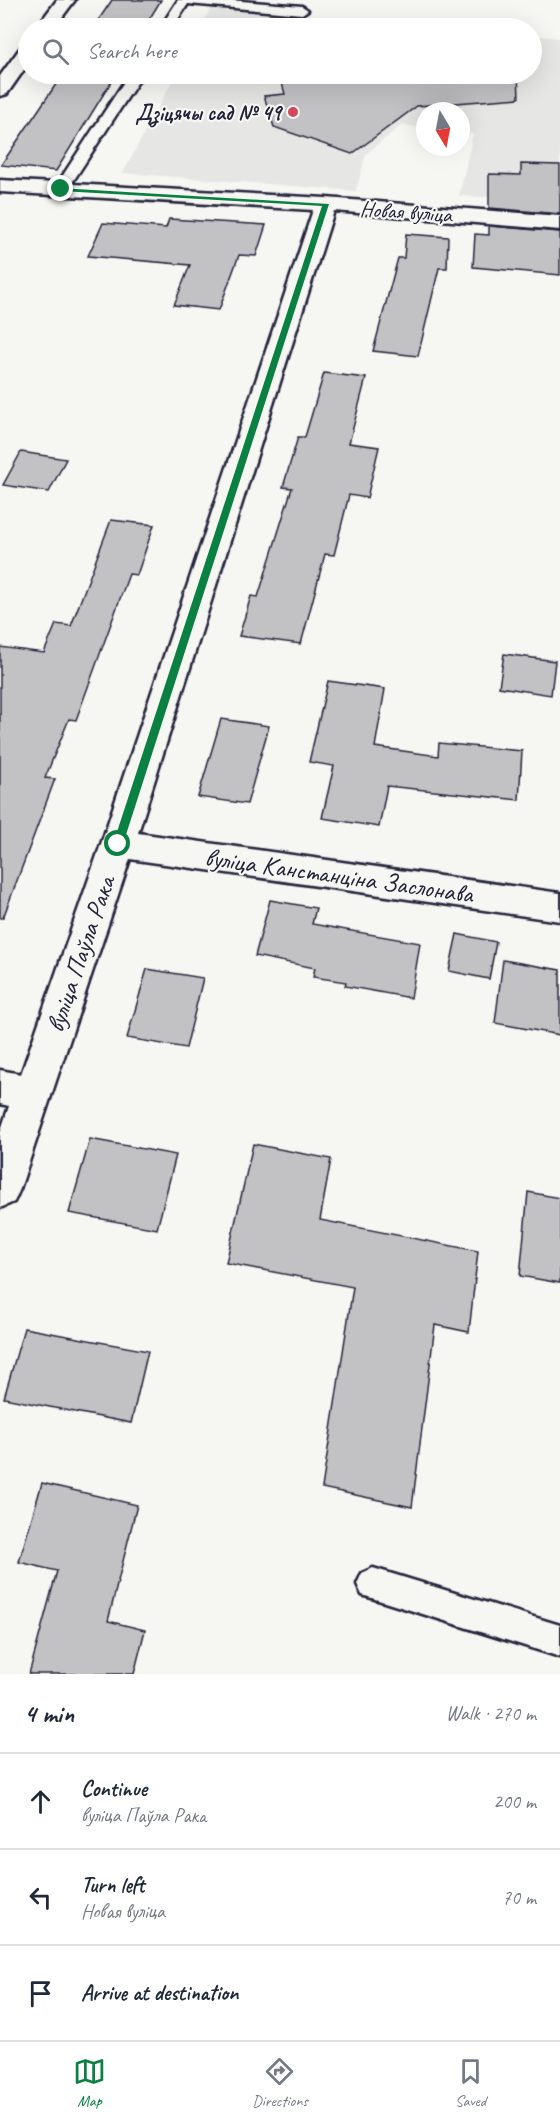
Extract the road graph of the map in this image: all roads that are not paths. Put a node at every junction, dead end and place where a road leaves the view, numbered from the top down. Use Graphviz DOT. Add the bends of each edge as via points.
graph roads {
  1 [pos="66,0"];
  2 [pos="186,0"];
  3 [pos="302,10"];
  4 [pos="52,18"];
  5 [pos="173,18"];
  6 [pos="18,65"];
  7 [pos="129,84"];
  8 [pos="0,90"];
  9 [pos="0,186"];
  10 [pos="61,189"];
  11 [pos="326,204"];
  12 [pos="560,223"];
  13 [pos="118,844"];
  14 [pos="560,907"];
  15 [pos="16,1090"];
  16 [pos="0,1189"];
  17 [pos="373,1584"];
  18 [pos="560,1641"];
  1 -- 4 [label="street"];
  2 -- 3 [label="lane"];
  2 -- 5 [label="lane"];
  6 -- 8 [label="street"];
  7 -- 10 [label="lane"];
  9 -- 10 [label="street, Новая вуліца"];
  10 -- 11 [label="street, Новая вуліца"];
  11 -- 12 [label="street, Новая вуліца"];
  11 -- 13 [label="street, вуліца Паўла Рака"];
  13 -- 14 [label="street, вуліца Канстанціна Заслонава"];
  13 -- 15 [label="street, вуліца Паўла Рака"];
  15 -- 16 [label="street, вуліца Паўла Рака"];
  17 -- 18 [label="lane"];
}
